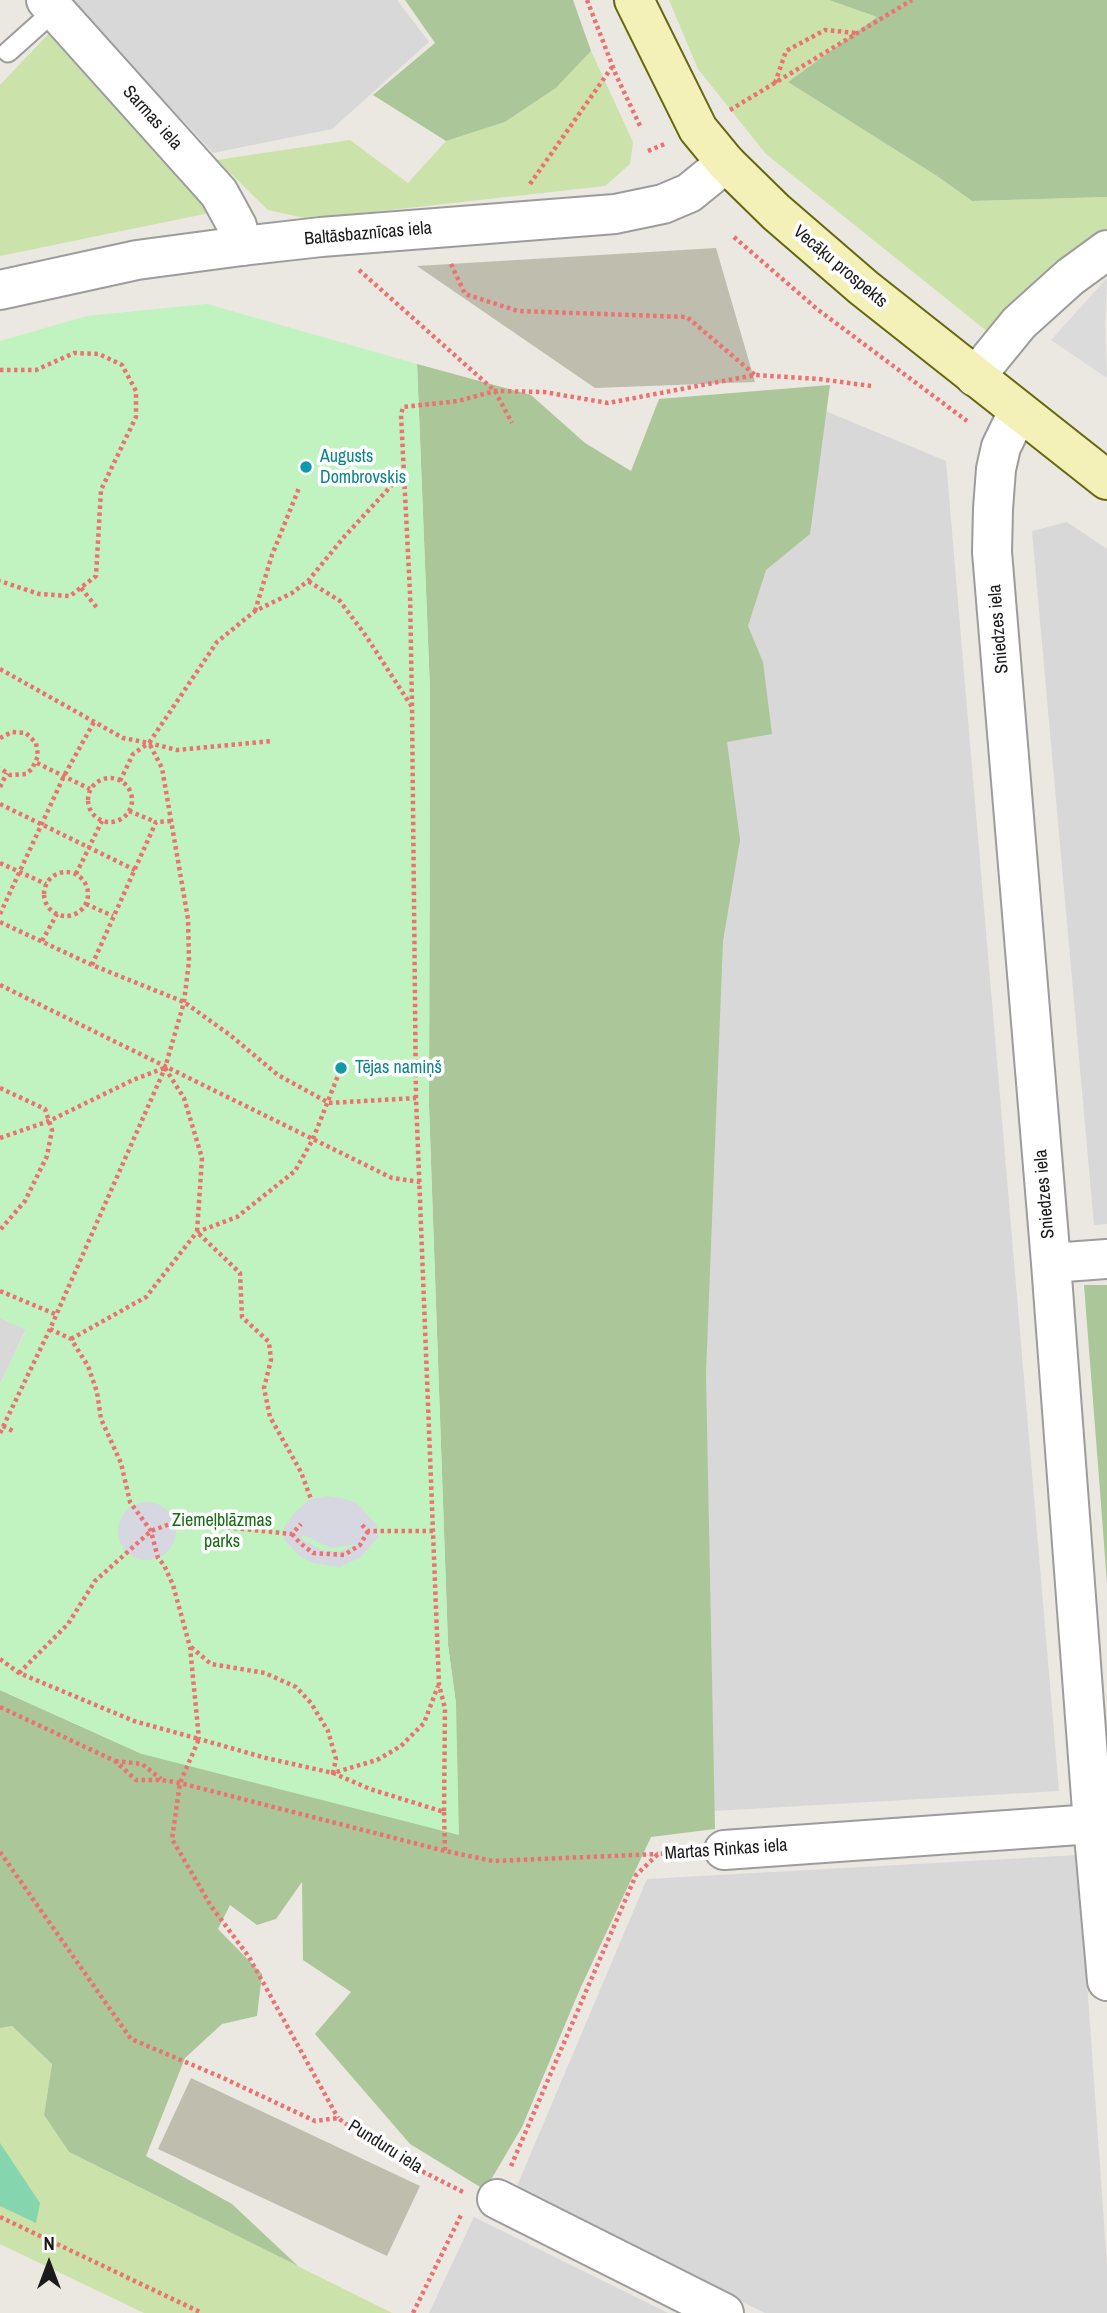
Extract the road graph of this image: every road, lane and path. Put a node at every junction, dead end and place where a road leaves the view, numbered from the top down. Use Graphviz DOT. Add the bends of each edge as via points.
graph roads {
  1 [pos="587,0"];
  2 [pos="634,0"];
  3 [pos="912,0"];
  4 [pos="50,5"];
  5 [pos="857,34"];
  6 [pos="8,52"];
  7 [pos="612,67"];
  8 [pos="775,83"];
  9 [pos="641,128"];
  10 [pos="698,130"];
  11 [pos="648,151"];
  12 [pos="726,163"];
  13 [pos="524,194"];
  14 [pos="435,228"];
  15 [pos="321,237"];
  16 [pos="734,237"];
  17 [pos="242,246"];
  18 [pos="1107,250"];
  19 [pos="0,290"];
  20 [pos="0,370"];
  21 [pos="755,375"];
  22 [pos="975,377"];
  23 [pos="871,386"];
  24 [pos="495,391"];
  25 [pos="1018,412"];
  26 [pos="512,423"];
  27 [pos="1001,447"];
  28 [pos="404,472"];
  29 [pos="1107,480"];
  30 [pos="299,488"];
  31 [pos="0,581"];
  32 [pos="307,581"];
  33 [pos="81,588"];
  34 [pos="98,609"];
  35 [pos="255,611"];
  36 [pos="0,669"];
  37 [pos="412,707"];
  38 [pos="93,722"];
  39 [pos="0,738"];
  40 [pos="272,741"];
  41 [pos="149,743"];
  42 [pos="37,763"];
  43 [pos="0,768"];
  44 [pos="7,773"];
  45 [pos="64,776"];
  46 [pos="120,781"];
  47 [pos="0,787"];
  48 [pos="90,789"];
  49 [pos="0,804"];
  50 [pos="129,811"];
  51 [pos="102,821"];
  52 [pos="173,821"];
  53 [pos="156,822"];
  54 [pos="41,823"];
  55 [pos="89,847"];
  56 [pos="0,863"];
  57 [pos="135,870"];
  58 [pos="19,871"];
  59 [pos="76,874"];
  60 [pos="46,884"];
  61 [pos="86,904"];
  62 [pos="0,914"];
  63 [pos="57,914"];
  64 [pos="113,916"];
  65 [pos="0,922"];
  66 [pos="42,942"];
  67 [pos="92,965"];
  68 [pos="0,985"];
  69 [pos="184,1002"];
  70 [pos="164,1068"];
  71 [pos="341,1068"];
  72 [pos="0,1088"];
  73 [pos="416,1098"];
  74 [pos="329,1103"];
  75 [pos="49,1121"];
  76 [pos="0,1138"];
  77 [pos="313,1139"];
  78 [pos="421,1182"];
  79 [pos="0,1230"];
  80 [pos="197,1232"];
  81 [pos="1107,1259"];
  82 [pos="1051,1263"];
  83 [pos="0,1291"];
  84 [pos="55,1314"];
  85 [pos="50,1329"];
  86 [pos="71,1339"];
  87 [pos="3,1426"];
  88 [pos="15,1432"];
  89 [pos="0,1433"];
  90 [pos="311,1499"];
  91 [pos="301,1524"];
  92 [pos="362,1525"];
  93 [pos="150,1531"];
  94 [pos="368,1531"];
  95 [pos="434,1531"];
  96 [pos="292,1534"];
  97 [pos="190,1647"];
  98 [pos="0,1659"];
  99 [pos="19,1674"];
  100 [pos="439,1685"];
  101 [pos="0,1707"];
  102 [pos="199,1739"];
  103 [pos="115,1761"];
  104 [pos="333,1773"];
  105 [pos="162,1780"];
  106 [pos="180,1783"];
  107 [pos="444,1812"];
  108 [pos="1093,1824"];
  109 [pos="724,1850"];
  110 [pos="445,1851"];
  111 [pos="0,1853"];
  112 [pos="658,1854"];
  113 [pos="1107,1981"];
  114 [pos="338,2118"];
  115 [pos="478,2201"];
  116 [pos="0,2217"];
  117 [pos="202,2313"];
  118 [pos="413,2313"];
  119 [pos="724,2313"];
  1 -- 7 [label="path"];
  2 -- 10 [label="main road, Vecāķu prospekts"];
  3 -- 5 [label="path"];
  4 -- 6 [label="lane"];
  4 -- 17 [label="street, Sarmas iela" via="219,193"];
  5 -- 8 [label="path"];
  5 -- 8 [label="path" via="825,30 786,51"];
  7 -- 9 [label="path"];
  7 -- 13 [label="path"];
  8 -- 10 [label="path"];
  10 -- 11 [label="path"];
  10 -- 12 [label="main road, Vecāķu prospekts"];
  12 -- 14 [label="street, Baltāsbaznīcas iela" via="690,193 641,209"];
  12 -- 22 [label="main road, Vecāķu prospekts" via="864,288"];
  14 -- 15 [label="street, Baltāsbaznīcas iela"];
  14 -- 21 [label="path" via="465,294 518,311 687,317"];
  15 -- 17 [label="street, Baltāsbaznīcas iela"];
  15 -- 24 [label="path"];
  16 -- 27 [label="path" via="817,309"];
  17 -- 19 [label="street, Baltāsbaznīcas iela" via="137,260"];
  18 -- 22 [label="street" via="1019,323"];
  20 -- 33 [label="path" via="36,370 74,353 99,354 122,365 136,391 136,417 100,490 96,576"];
  21 -- 23 [label="path"];
  21 -- 24 [label="path" via="608,403 544,392"];
  22 -- 25 [label="main road, Vecāķu prospekts"];
  24 -- 26 [label="path"];
  24 -- 28 [label="path" via="403,408"];
  25 -- 27 [label="street, Sniedzes iela"];
  25 -- 29 [label="main road, Vecāķu prospekts"];
  27 -- 82 [label="street, Sniedzes iela" via="992,552"];
  28 -- 32 [label="path"];
  28 -- 37 [label="path"];
  30 -- 35 [label="path"];
  31 -- 33 [label="path" via="39,594 70,596"];
  32 -- 35 [label="path"];
  32 -- 37 [label="path" via="340,601"];
  33 -- 34 [label="path"];
  35 -- 41 [label="path" via="217,642"];
  36 -- 38 [label="path"];
  37 -- 73 [label="path"];
  38 -- 41 [label="path" via="123,738"];
  38 -- 45 [label="path"];
  39 -- 42 [label="path" via="12,732 26,733 36,743"];
  40 -- 41 [label="path" via="177,750"];
  41 -- 46 [label="path" via="133,754"];
  41 -- 52 [label="path" via="162,768"];
  42 -- 44 [label="path" via="26,774"];
  42 -- 45 [label="path"];
  43 -- 44 [label="path"];
  44 -- 47 [label="path"];
  45 -- 48 [label="path"];
  45 -- 54 [label="path"];
  46 -- 48 [label="path" via="100,780"];
  46 -- 50 [label="path" via="132,797"];
  48 -- 51 [label="path" via="88,804"];
  49 -- 54 [label="path"];
  50 -- 51 [label="path" via="117,821"];
  50 -- 53 [label="path"];
  51 -- 55 [label="path"];
  52 -- 53 [label="path"];
  52 -- 69 [label="path" via="188,919"];
  53 -- 57 [label="path"];
  54 -- 55 [label="path"];
  54 -- 58 [label="path"];
  55 -- 57 [label="path"];
  55 -- 59 [label="path"];
  56 -- 58 [label="path"];
  57 -- 64 [label="path"];
  58 -- 60 [label="path"];
  58 -- 62 [label="path"];
  59 -- 60 [label="path" via="55,874"];
  59 -- 61 [label="path" via="86,884"];
  60 -- 63 [label="path" via="44,899"];
  61 -- 63 [label="path" via="75,914"];
  61 -- 64 [label="path"];
  63 -- 66 [label="path"];
  64 -- 67 [label="path"];
  65 -- 66 [label="path"];
  66 -- 67 [label="path"];
  67 -- 69 [label="path"];
  68 -- 70 [label="path"];
  69 -- 70 [label="path"];
  69 -- 74 [label="path" via="278,1075"];
  70 -- 75 [label="path"];
  70 -- 77 [label="path"];
  70 -- 80 [label="path" via="184,1098 202,1158"];
  70 -- 84 [label="path"];
  71 -- 74 [label="path"];
  72 -- 75 [label="path" via="46,1108"];
  73 -- 74 [label="path"];
  73 -- 78 [label="path"];
  74 -- 77 [label="path"];
  75 -- 76 [label="path"];
  75 -- 79 [label="path" via="52,1130 47,1156 25,1201"];
  77 -- 78 [label="path" via="392,1178"];
  77 -- 80 [label="path" via="295,1171 237,1217"];
  78 -- 95 [label="path"];
  80 -- 86 [label="path" via="146,1297"];
  80 -- 90 [label="path" via="240,1273 242,1317 269,1342 271,1360 264,1388 270,1417"];
  81 -- 82 [label="street"];
  82 -- 108 [label="street, Sniedzes iela"];
  83 -- 84 [label="path"];
  84 -- 85 [label="path"];
  85 -- 86 [label="path"];
  85 -- 87 [label="path"];
  86 -- 93 [label="path" via="88,1366 130,1502"];
  87 -- 88 [label="path"];
  87 -- 89 [label="path"];
  91 -- 96 [label="path"];
  92 -- 94 [label="path"];
  93 -- 96 [label="path" via="175,1522"];
  93 -- 97 [label="path" via="173,1585"];
  93 -- 99 [label="path" via="95,1581 68,1624"];
  94 -- 95 [label="path"];
  94 -- 96 [label="path" via="360,1545 345,1555 313,1553"];
  95 -- 100 [label="path"];
  97 -- 102 [label="path"];
  97 -- 104 [label="path" via="211,1664 265,1674 296,1687 328,1731 336,1759"];
  98 -- 99 [label="path"];
  99 -- 102 [label="path" via="134,1721"];
  100 -- 104 [label="path" via="424,1723 401,1746 377,1760"];
  100 -- 107 [label="path" via="444,1708"];
  101 -- 103 [label="path"];
  102 -- 104 [label="path"];
  102 -- 106 [label="path"];
  103 -- 105 [label="path" via="142,1764"];
  103 -- 105 [label="path" via="136,1780"];
  104 -- 107 [label="path"];
  105 -- 106 [label="path"];
  106 -- 110 [label="path"];
  106 -- 114 [label="path" via="172,1839 211,1906 249,1957"];
  107 -- 110 [label="path"];
  108 -- 109 [label="street, Martas Rinkas iela"];
  108 -- 113 [label="street, Sniedzes iela"];
  109 -- 112 [label="path, Martas Rinkas iela"];
  110 -- 112 [label="path" via="493,1861"];
  111 -- 114 [label="path, Punduru iela" via="131,2039 315,2121"];
  112 -- 115 [label="path, Martas Rinkas iela" via="636,1875"];
  114 -- 115 [label="path, Punduru iela" via="388,2154"];
  115 -- 118 [label="path, Martas Rinkas iela"];
  115 -- 119 [label="street"];
  116 -- 117 [label="path"];
}
